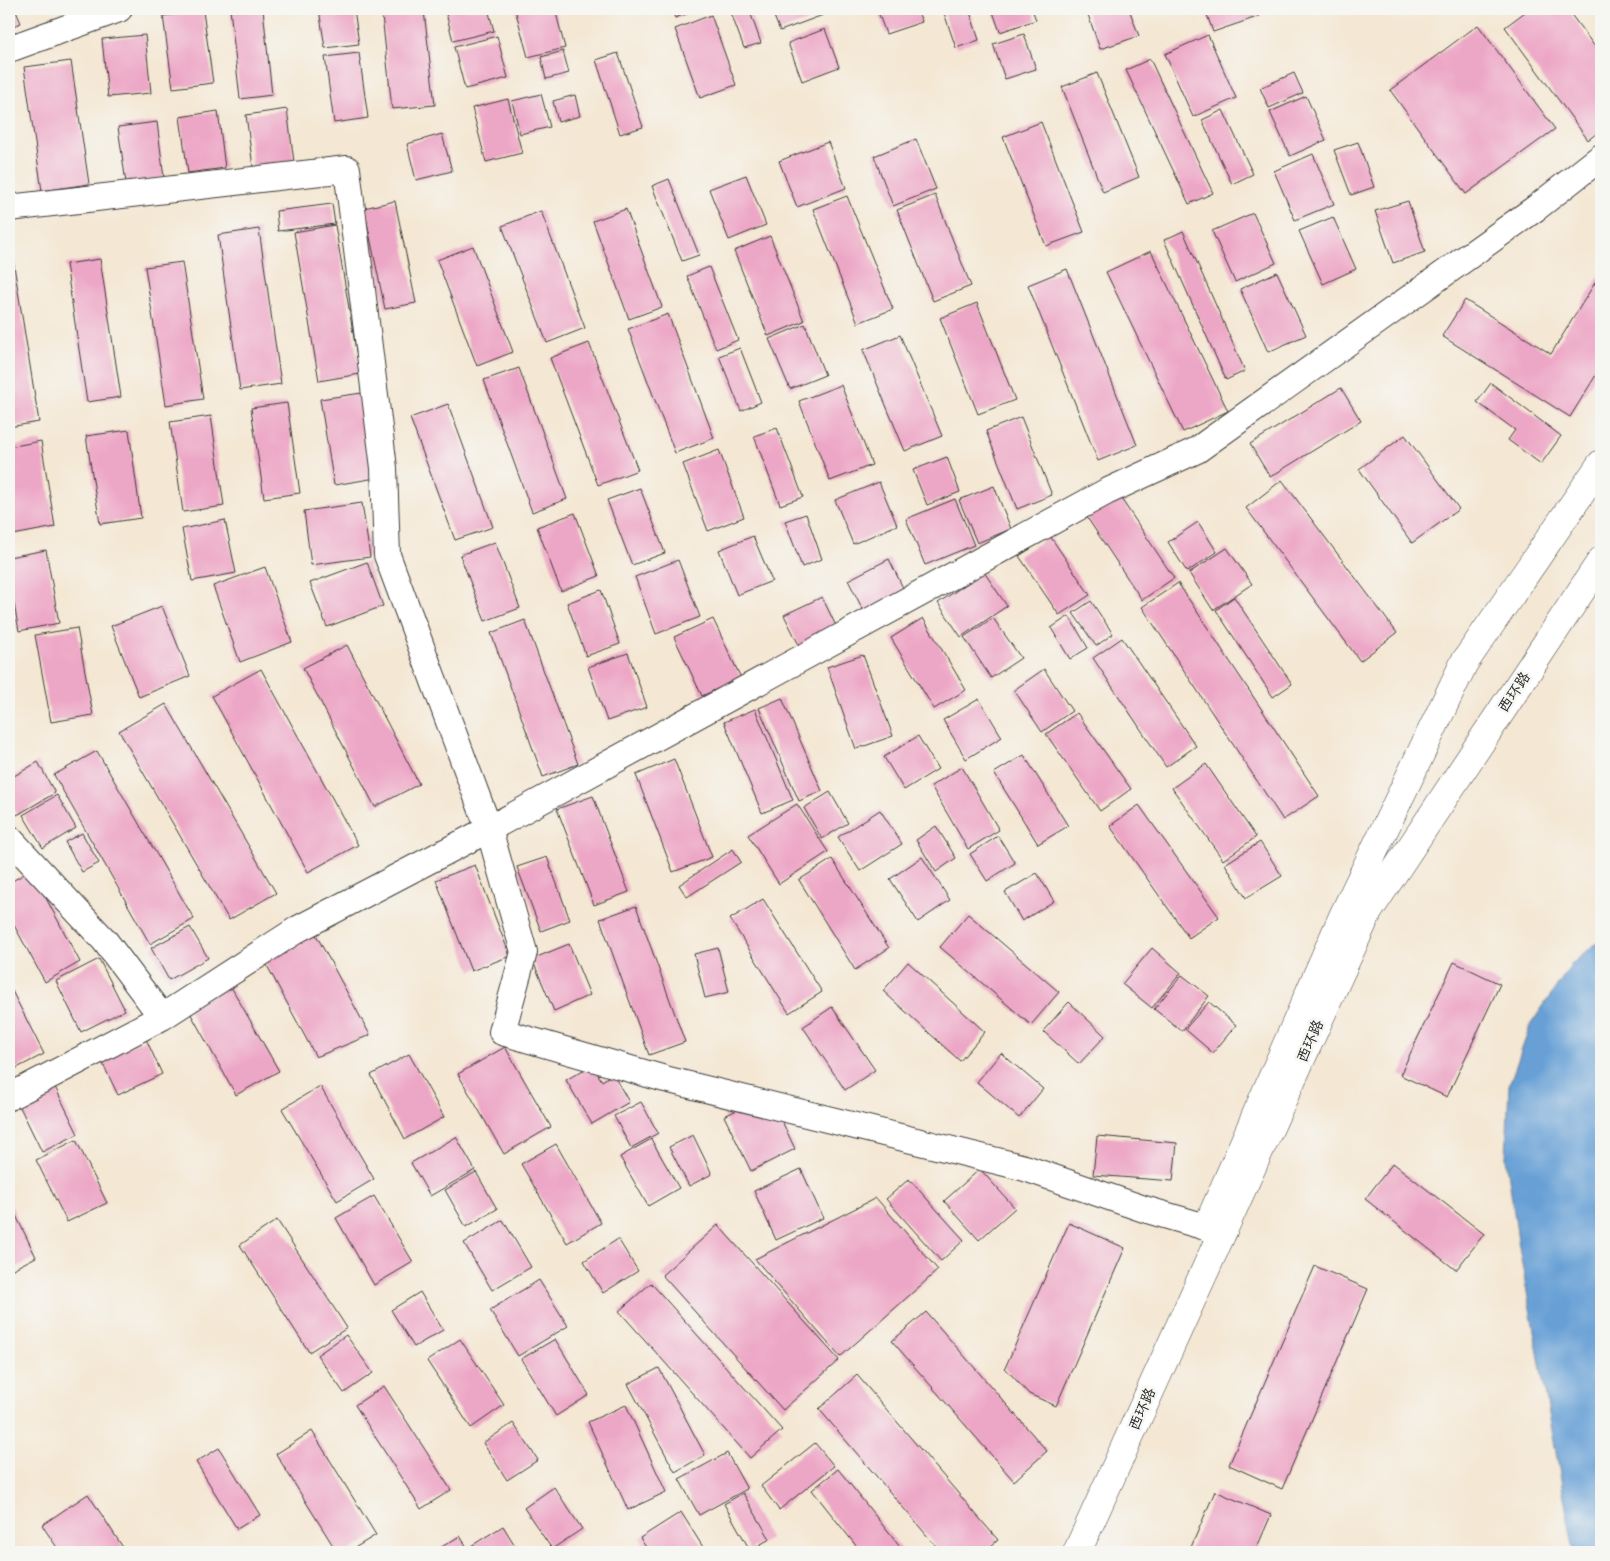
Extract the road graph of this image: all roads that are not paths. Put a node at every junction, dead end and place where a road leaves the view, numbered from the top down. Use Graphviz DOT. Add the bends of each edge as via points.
graph roads {
  1 [pos="118,9"];
  2 [pos="9,49"];
  3 [pos="1601,157"];
  4 [pos="9,208"];
  5 [pos="1601,464"];
  6 [pos="1601,561"];
  7 [pos="489,829"];
  8 [pos="9,838"];
  9 [pos="162,1017"];
  10 [pos="9,1096"];
  11 [pos="1215,1230"];
  12 [pos="1077,1552"];
  1 -- 2 [label="street"];
  3 -- 7 [label="street" via="1536,208 1197,450 1106,492"];
  4 -- 7 [label="street" via="347,168 384,468 387,555"];
  5 -- 11 [label="street, 西环路" via="1464,663 1342,918"];
  6 -- 11 [label="street, 西环路" via="1368,912"];
  7 -- 9 [label="street" via="298,929"];
  7 -- 11 [label="street" via="524,952 502,1032 665,1079 1025,1168"];
  8 -- 9 [label="street" via="105,941"];
  9 -- 10 [label="street"];
  11 -- 12 [label="street, 西环路"];
}
